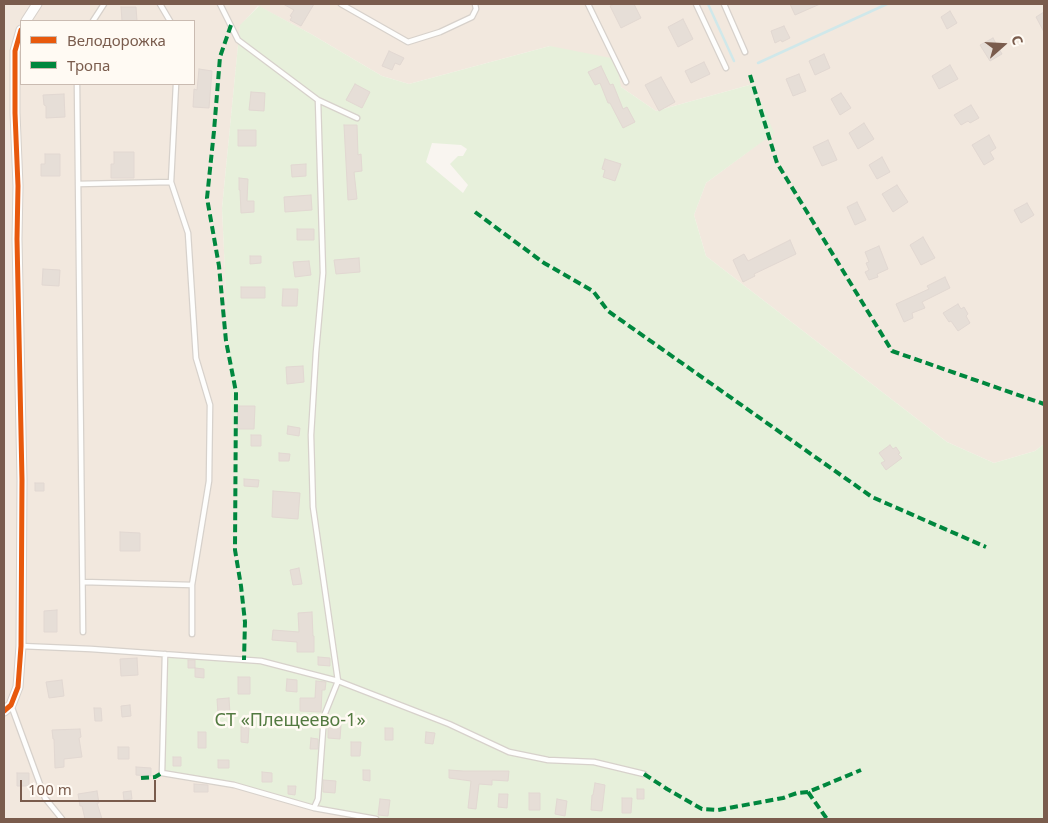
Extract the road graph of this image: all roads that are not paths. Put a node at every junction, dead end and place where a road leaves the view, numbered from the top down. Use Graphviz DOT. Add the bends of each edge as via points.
graph roads {
  1 [pos="37,4"];
  2 [pos="104,4"];
  3 [pos="160,4"];
  4 [pos="220,4"];
  5 [pos="341,4"];
  6 [pos="475,4"];
  7 [pos="588,4"];
  8 [pos="696,4"];
  9 [pos="724,4"];
  10 [pos="27,20"];
  11 [pos="94,20"];
  12 [pos="169,20"];
  13 [pos="20,34"];
  14 [pos="745,52"];
  15 [pos="726,68"];
  16 [pos="626,82"];
  17 [pos="78,85"];
  18 [pos="176,85"];
  19 [pos="318,100"];
  20 [pos="357,118"];
  21 [pos="172,182"];
  22 [pos="78,184"];
  23 [pos="83,582"];
  24 [pos="192,584"];
  25 [pos="83,632"];
  26 [pos="192,634"];
  27 [pos="21,646"];
  28 [pos="165,654"];
  29 [pos="338,682"];
  30 [pos="7,708"];
  31 [pos="644,774"];
  32 [pos="314,808"];
  33 [pos="62,819"];
  34 [pos="376,819"];
  1 -- 10 [label="street"];
  2 -- 11 [label="lane"];
  3 -- 12 [label="lane"];
  4 -- 19 [label="lane" via="238,40"];
  5 -- 6 [label="lane" via="408,42 472,17"];
  7 -- 16 [label="lane"];
  8 -- 15 [label="lane"];
  9 -- 14 [label="lane"];
  13 -- 27 [label="street" via="15,51 15,113 22,480"];
  17 -- 22 [label="lane"];
  18 -- 21 [label="lane"];
  19 -- 20 [label="lane"];
  19 -- 29 [label="lane" via="323,273 311,435 313,507"];
  21 -- 22 [label="lane"];
  21 -- 24 [label="lane" via="188,233 196,358 210,406 209,481"];
  22 -- 23 [label="lane"];
  23 -- 24 [label="lane"];
  23 -- 25 [label="lane"];
  24 -- 26 [label="lane"];
  27 -- 28 [label="lane"];
  27 -- 30 [label="street" via="18,687"];
  28 -- 29 [label="lane" via="261,661"];
  28 -- 32 [label="lane" via="162,773 234,785"];
  29 -- 31 [label="lane" via="449,724 509,752 548,760 594,762"];
  29 -- 32 [label="lane" via="324,716 318,799"];
  30 -- 33 [label="lane" via="45,798"];
  32 -- 34 [label="lane"];
}
